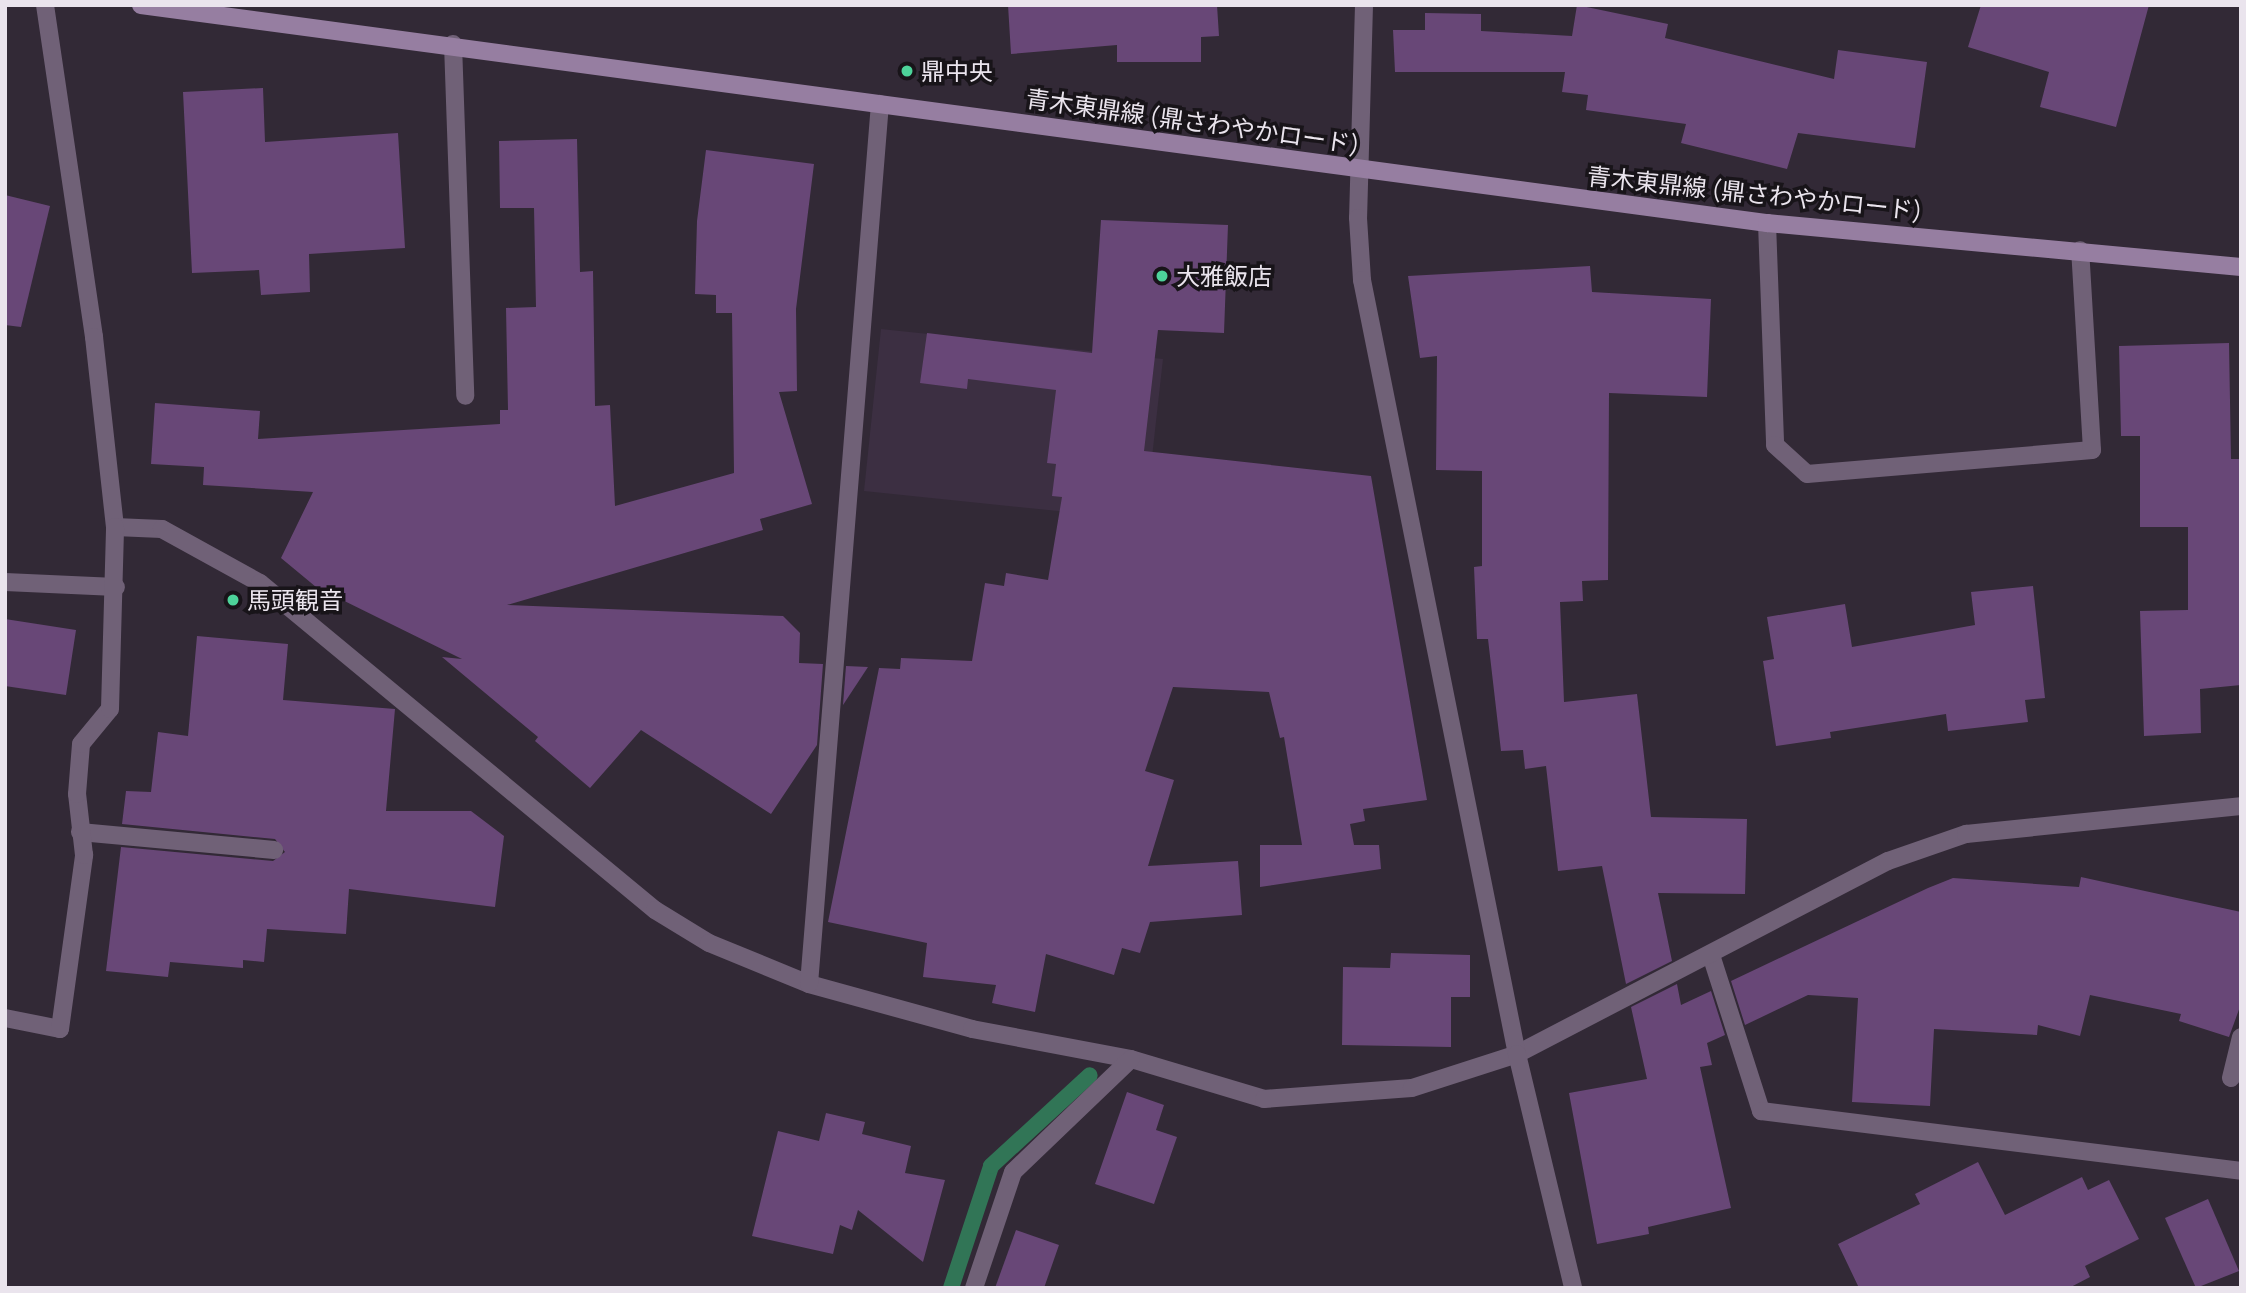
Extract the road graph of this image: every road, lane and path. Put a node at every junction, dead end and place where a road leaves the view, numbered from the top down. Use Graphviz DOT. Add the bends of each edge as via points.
graph roads {
  1 [pos="45,5"];
  2 [pos="141,5"];
  3 [pos="1364,5"];
  4 [pos="453,44"];
  5 [pos="880,104"];
  6 [pos="1360,169"];
  7 [pos="1767,223"];
  8 [pos="2080,250"];
  9 [pos="2241,267"];
  10 [pos="465,396"];
  11 [pos="116,527"];
  12 [pos="5,582"];
  13 [pos="116,587"];
  14 [pos="2241,806"];
  15 [pos="80,832"];
  16 [pos="274,850"];
  17 [pos="1711,955"];
  18 [pos="809,984"];
  19 [pos="5,1018"];
  20 [pos="2241,1037"];
  21 [pos="1517,1054"];
  22 [pos="1131,1059"];
  23 [pos="2231,1078"];
  24 [pos="2241,1171"];
  25 [pos="974,1288"];
  26 [pos="1573,1288"];
  1 -- 11 [label="street" via="94,337"];
  2 -- 4 [label="main road, 青木東鼎線 (鼎さわやかロード)"];
  3 -- 6 [label="street"];
  4 -- 5 [label="main road, 青木東鼎線 (鼎さわやかロード)"];
  4 -- 10 [label="street"];
  5 -- 6 [label="main road, 青木東鼎線 (鼎さわやかロード)"];
  5 -- 18 [label="street"];
  6 -- 7 [label="main road, 青木東鼎線 (鼎さわやかロード)"];
  6 -- 21 [label="street" via="1362,280"];
  7 -- 8 [label="main road, 青木東鼎線 (鼎さわやかロード)"];
  7 -- 8 [label="street" via="1775,445 1807,474 2092,450"];
  8 -- 9 [label="main road, 青木東鼎線 (鼎さわやかロード)"];
  11 -- 13 [label="street"];
  11 -- 18 [label="street" via="162,528 260,583 655,910 709,943"];
  12 -- 13 [label="street"];
  13 -- 15 [label="street" via="110,709 81,744"];
  14 -- 17 [label="street" via="1966,834 1888,861"];
  15 -- 16 [label="street"];
  15 -- 19 [label="street" via="84,855 60,1029"];
  17 -- 21 [label="street"];
  17 -- 24 [label="street" via="1761,1111"];
  18 -- 22 [label="street" via="972,1029"];
  20 -- 23 [label="street"];
  21 -- 22 [label="street" via="1412,1088 1264,1099"];
  21 -- 26 [label="street"];
  22 -- 25 [label="street" via="1013,1172"];
}
